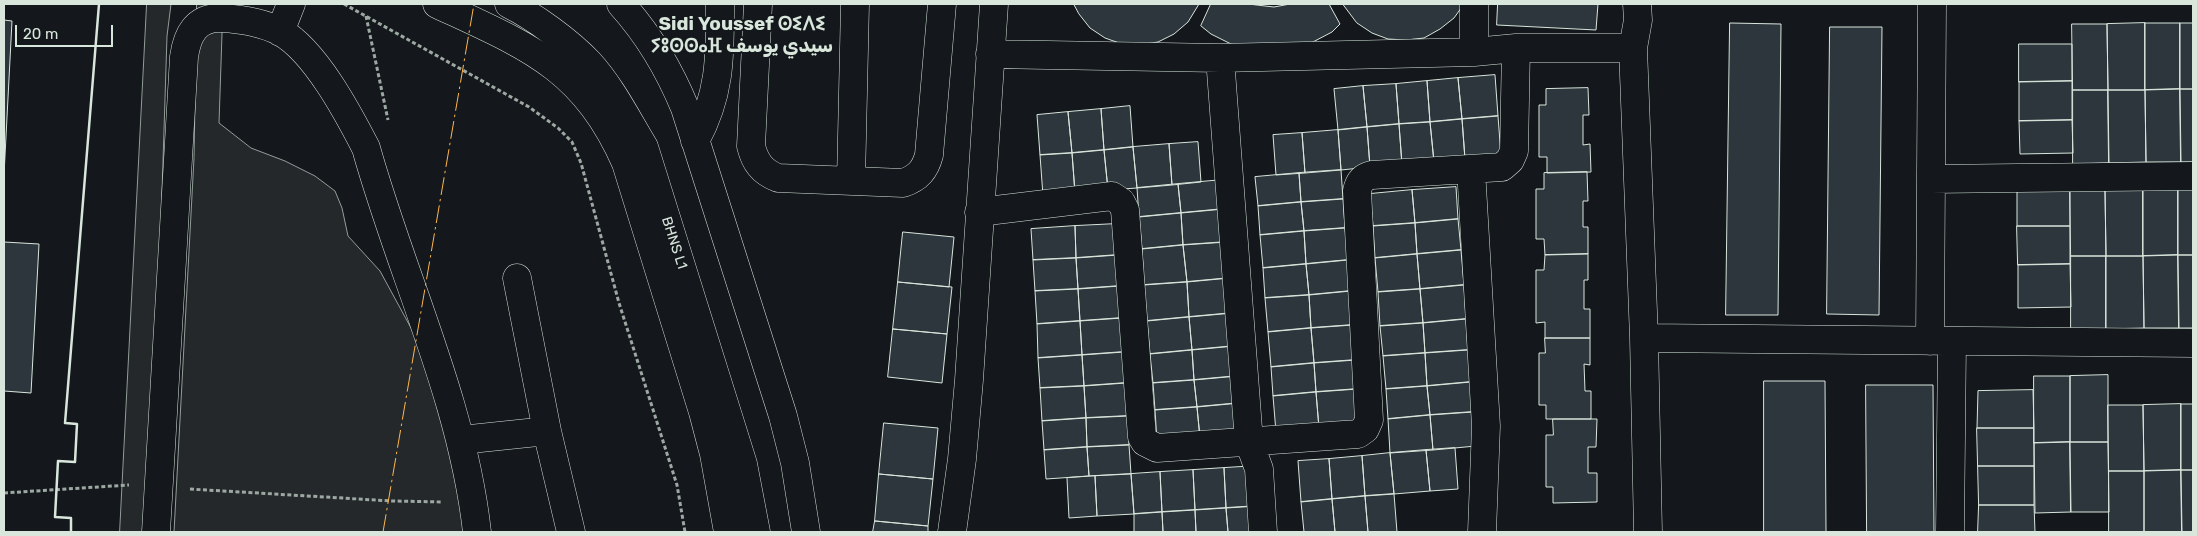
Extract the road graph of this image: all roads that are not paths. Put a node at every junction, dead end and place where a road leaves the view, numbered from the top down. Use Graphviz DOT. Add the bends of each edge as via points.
graph roads {
  1 [pos="291,4"];
  2 [pos="436,4"];
  3 [pos="510,4"];
  4 [pos="543,4"];
  5 [pos="621,4"];
  6 [pos="758,4"];
  7 [pos="855,4"];
  8 [pos="942,4"];
  9 [pos="994,4"];
  10 [pos="1474,4"];
  11 [pos="1637,4"];
  12 [pos="1932,4"];
  13 [pos="716,10"];
  14 [pos="280,32"];
  15 [pos="1516,48"];
  16 [pos="1633,48"];
  17 [pos="1474,52"];
  18 [pos="990,54"];
  19 [pos="1220,58"];
  20 [pos="695,141"];
  21 [pos="1471,169"];
  22 [pos="2193,176"];
  23 [pos="1931,179"];
  24 [pos="851,181"];
  25 [pos="979,212"];
  26 [pos="516,278"];
  27 [pos="1644,338"];
  28 [pos="1941,341"];
  29 [pos="2193,343"];
  30 [pos="547,431"];
  31 [pos="461,440"];
  32 [pos="1250,442"];
  33 [pos="156,532"];
  34 [pos="477,532"];
  35 [pos="570,532"];
  36 [pos="728,532"];
  37 [pos="756,532"];
  38 [pos="770,532"];
  39 [pos="806,532"];
  40 [pos="952,532"];
  41 [pos="1263,532"];
  42 [pos="1482,532"];
  43 [pos="1648,532"];
  44 [pos="1950,532"];
  1 -- 14 [label="street"];
  2 -- 36 [label="street" via="535,52 568,76 602,116 615,139 626,163 703,412"];
  3 -- 37 [label="street, BHNS L1" via="533,16 589,63 619,104 644,147 743,464"];
  4 -- 38 [label="street, BHNS L1" via="556,10 597,47 650,118 763,469"];
  5 -- 20 [label="street" via="655,46 672,76"];
  6 -- 24 [label="street" via="751,146 757,163 778,178"];
  7 -- 24 [label="street"];
  8 -- 24 [label="street" via="926,165 912,180 902,183"];
  9 -- 18 [label="street"];
  10 -- 17 [label="street"];
  11 -- 16 [label="street"];
  12 -- 23 [label="street"];
  13 -- 20 [label="street" via="720,66 708,114"];
  14 -- 31 [label="street" via="305,52 344,106 366,148"];
  14 -- 33 [label="street" via="250,22 213,18 195,27 185,45"];
  15 -- 16 [label="street"];
  15 -- 17 [label="street"];
  15 -- 21 [label="street" via="1514,150 1502,167"];
  16 -- 27 [label="street"];
  17 -- 19 [label="street"];
  18 -- 19 [label="street"];
  18 -- 25 [label="street"];
  19 -- 32 [label="street"];
  20 -- 39 [label="street" via="783,416 795,463"];
  21 -- 32 [label="street" via="1372,174 1359,183 1369,420 1365,429 1358,434"];
  21 -- 42 [label="street" via="1486,426"];
  22 -- 23 [label="street"];
  23 -- 28 [label="street"];
  25 -- 32 [label="street" via="1116,198 1125,210 1142,437 1157,448"];
  25 -- 40 [label="street" via="969,380"];
  26 -- 30 [label="street"];
  27 -- 28 [label="street"];
  27 -- 43 [label="street"];
  28 -- 29 [label="street"];
  28 -- 44 [label="street"];
  30 -- 31 [label="street"];
  30 -- 35 [label="street"];
  31 -- 34 [label="street"];
  32 -- 41 [label="street" via="1259,469"];
}
